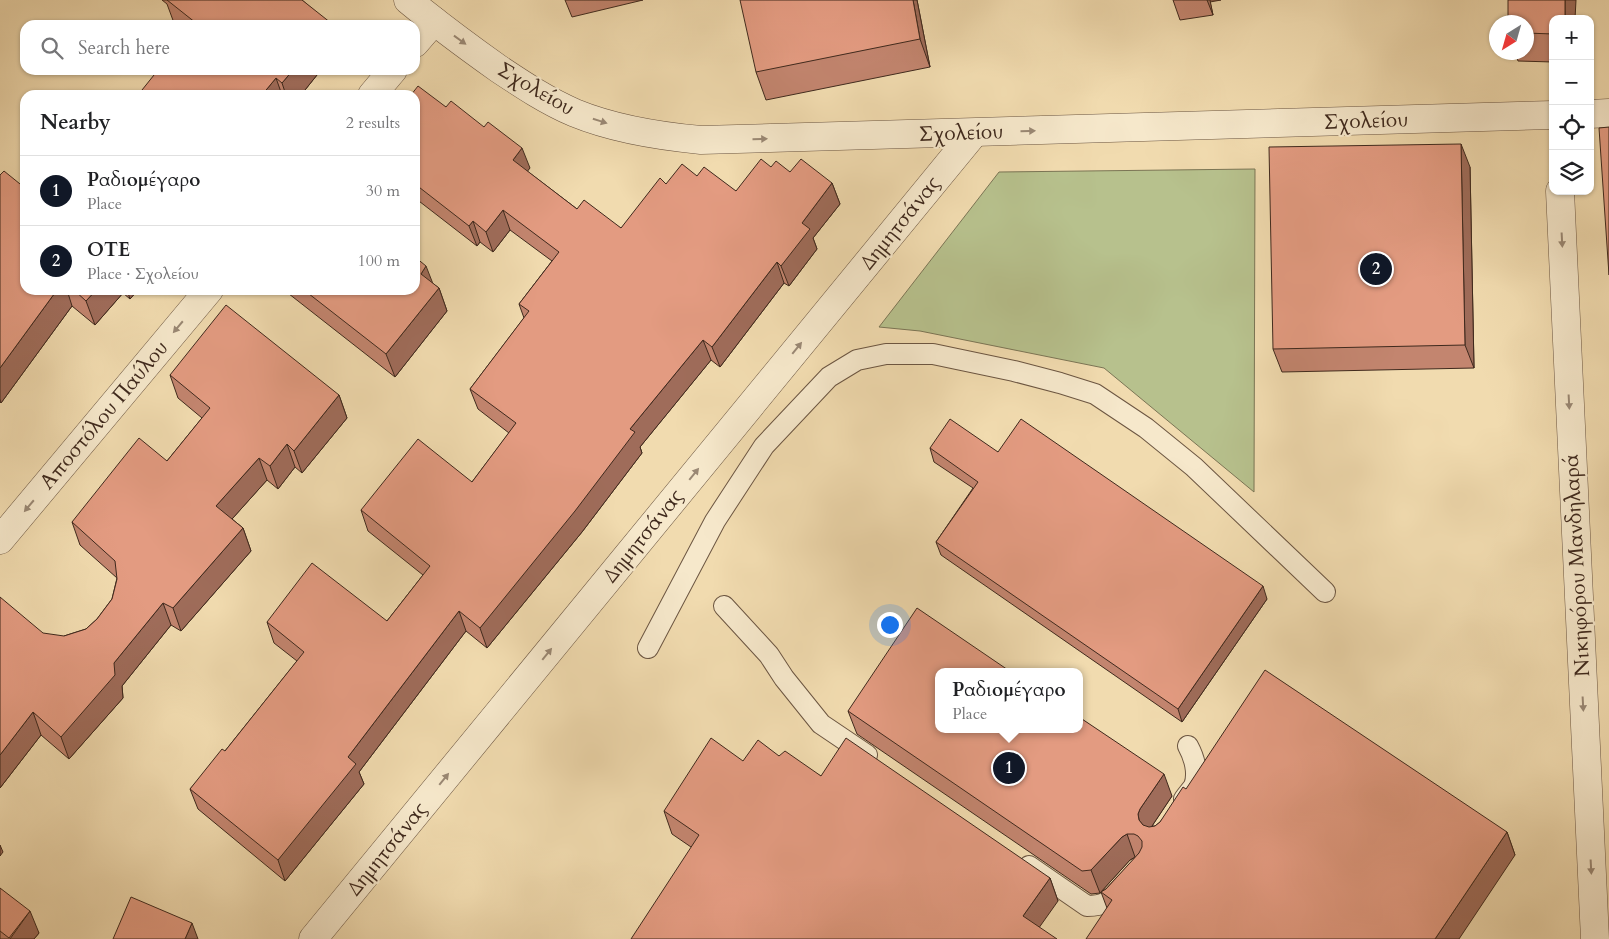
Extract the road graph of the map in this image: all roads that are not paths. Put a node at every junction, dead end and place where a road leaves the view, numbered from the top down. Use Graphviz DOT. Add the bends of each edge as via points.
graph roads {
  1 [pos="408,0"];
  2 [pos="434,21"];
  3 [pos="420,37"];
  4 [pos="389,75"];
  5 [pos="376,90"];
  6 [pos="1609,113"];
  7 [pos="1594,114"];
  8 [pos="1549,115"];
  9 [pos="974,133"];
  10 [pos="1560,195"];
  11 [pos="205,295"];
  12 [pos="0,540"];
  13 [pos="1325,592"];
  14 [pos="724,606"];
  15 [pos="648,648"];
  16 [pos="1188,746"];
  17 [pos="878,763"];
  18 [pos="1174,815"];
  19 [pos="1018,858"];
  20 [pos="1139,868"];
  21 [pos="313,939"];
  22 [pos="1595,939"];
  1 -- 2 [label="street, Σχολείου"];
  2 -- 3 [label="street"];
  2 -- 9 [label="street, Σχολείου, one-way" via="535,93 575,113 657,136 701,140"];
  4 -- 5 [label="street"];
  6 -- 7 [label="street"];
  9 -- 8 [label="street, Σχολείου, one-way"];
  21 -- 9 [label="street, Δημητσάνας, one-way"];
  10 -- 22 [label="street, Νικηφόρου Μανδηλαρά, one-way"];
  11 -- 12 [label="street, Αποστόλου Παύλου, one-way"];
  13 -- 15 [label="lane" via="1194,467 1146,428 1095,394 1023,373 933,354 886,354 857,360 829,377 764,446 715,521"];
  14 -- 17 [label="lane" via="770,655 821,724"];
  16 -- 18 [label="lane" via="1195,763 1194,785"];
  19 -- 20 [label="lane" via="1088,906 1106,904"];
}
